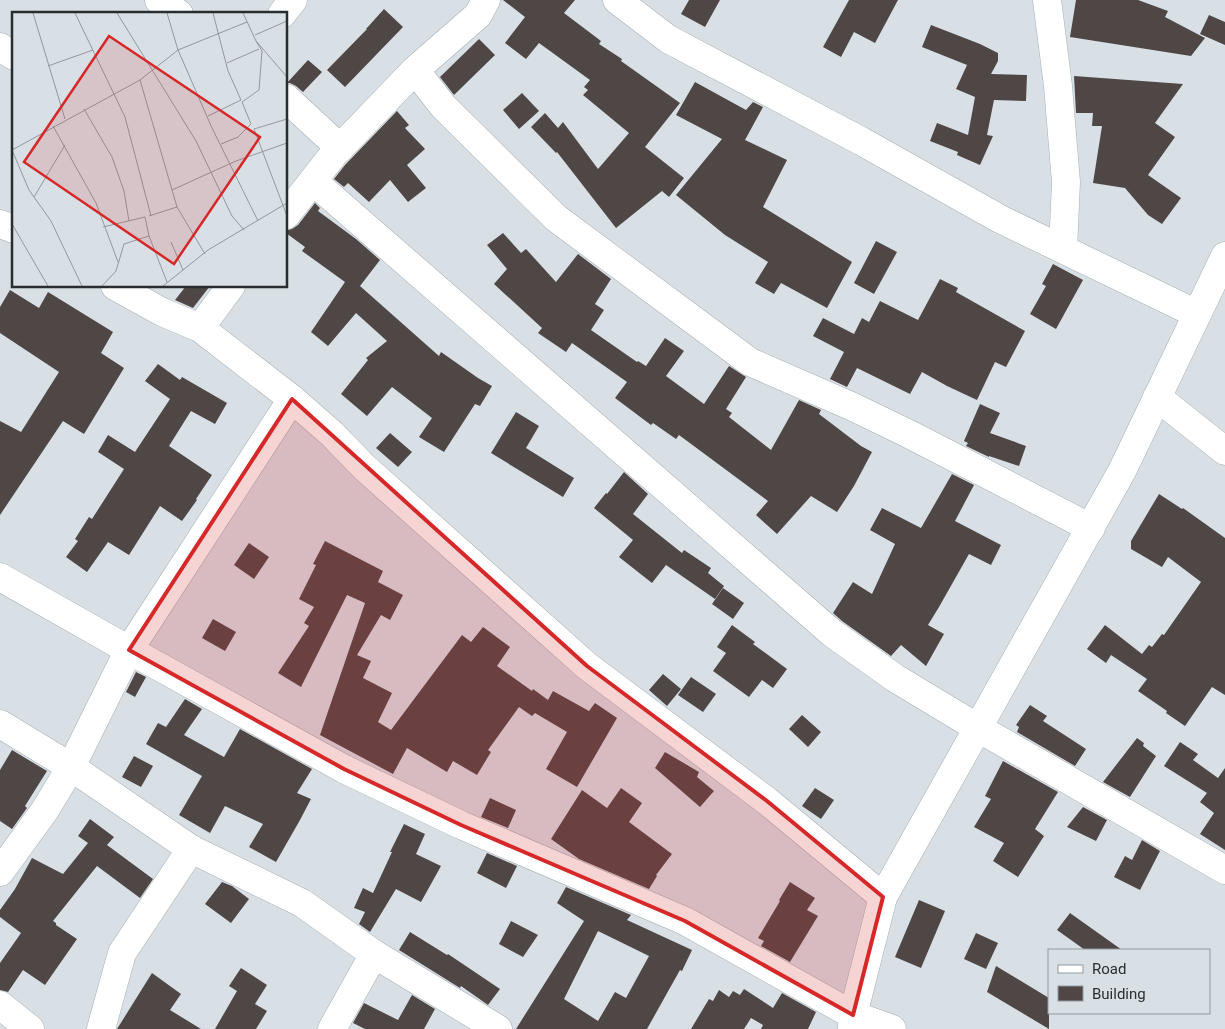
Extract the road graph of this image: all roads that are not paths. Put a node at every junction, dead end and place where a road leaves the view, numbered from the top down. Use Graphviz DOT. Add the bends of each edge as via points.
graph roads {
  1 [pos="160,0"];
  2 [pos="293,0"];
  3 [pos="486,0"];
  4 [pos="617,0"];
  5 [pos="1047,0"];
  6 [pos="177,12"];
  7 [pos="284,12"];
  8 [pos="0,47"];
  9 [pos="12,55"];
  10 [pos="414,70"];
  11 [pos="288,100"];
  12 [pos="340,148"];
  13 [pos="313,181"];
  14 [pos="288,212"];
  15 [pos="0,224"];
  16 [pos="12,229"];
  17 [pos="1063,249"];
  18 [pos="1225,256"];
  19 [pos="119,288"];
  20 [pos="230,288"];
  21 [pos="1197,314"];
  22 [pos="200,328"];
  23 [pos="1156,397"];
  24 [pos="292,400"];
  25 [pos="1225,451"];
  26 [pos="1091,528"];
  27 [pos="0,577"];
  28 [pos="129,650"];
  29 [pos="0,724"];
  30 [pos="978,728"];
  31 [pos="71,766"];
  32 [pos="191,849"];
  33 [pos="1225,870"];
  34 [pos="0,872"];
  35 [pos="884,897"];
  36 [pos="374,954"];
  37 [pos="0,1006"];
  38 [pos="853,1022"];
  39 [pos="30,1029"];
  40 [pos="101,1029"];
  41 [pos="332,1029"];
  42 [pos="498,1029"];
  43 [pos="892,1029"];
  1 -- 6 [label="street"];
  2 -- 7 [label="street"];
  3 -- 10 [label="street" via="478,15"];
  4 -- 17 [label="street" via="668,39 1000,219"];
  5 -- 17 [label="street" via="1066,182"];
  8 -- 9 [label="street"];
  10 -- 12 [label="street"];
  10 -- 26 [label="street" via="443,106 556,218 750,362 909,434"];
  11 -- 12 [label="street"];
  12 -- 13 [label="street"];
  13 -- 14 [label="street"];
  13 -- 30 [label="street" via="832,634 895,678"];
  15 -- 16 [label="street"];
  17 -- 21 [label="street"];
  18 -- 21 [label="street"];
  19 -- 22 [label="street"];
  20 -- 22 [label="street"];
  21 -- 23 [label="street"];
  22 -- 24 [label="street"];
  23 -- 25 [label="street"];
  23 -- 26 [label="street"];
  24 -- 28 [label="street"];
  24 -- 35 [label="street" via="587,666 767,801"];
  26 -- 30 [label="street"];
  27 -- 28 [label="street"];
  28 -- 31 [label="street"];
  28 -- 38 [label="street" via="344,769 461,825 684,922"];
  29 -- 31 [label="street"];
  30 -- 33 [label="street"];
  30 -- 35 [label="street"];
  31 -- 32 [label="street"];
  31 -- 34 [label="street" via="45,810"];
  32 -- 36 [label="street" via="302,903"];
  32 -- 40 [label="street" via="122,953"];
  35 -- 38 [label="street"];
  36 -- 41 [label="street"];
  36 -- 42 [label="street"];
  37 -- 39 [label="street"];
  38 -- 43 [label="street"];
}
